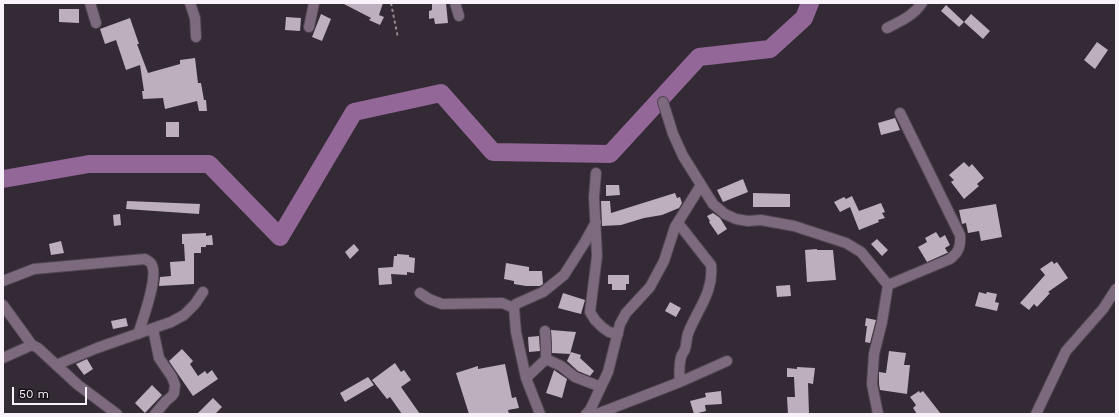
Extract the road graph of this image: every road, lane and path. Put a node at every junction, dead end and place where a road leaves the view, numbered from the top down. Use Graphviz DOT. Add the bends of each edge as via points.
graph roads {
  1 [pos="90,3"];
  2 [pos="190,3"];
  3 [pos="314,3"];
  4 [pos="391,3"];
  5 [pos="455,3"];
  6 [pos="922,3"];
  7 [pos="459,16"];
  8 [pos="96,22"];
  9 [pos="309,27"];
  10 [pos="887,28"];
  11 [pos="196,38"];
  12 [pos="398,38"];
  13 [pos="663,102"];
  14 [pos="900,113"];
  15 [pos="596,173"];
  16 [pos="701,184"];
  17 [pos="596,222"];
  18 [pos="678,223"];
  19 [pos="3,281"];
  20 [pos="888,286"];
  21 [pos="1116,289"];
  22 [pos="203,292"];
  23 [pos="420,293"];
  24 [pos="3,305"];
  25 [pos="514,308"];
  26 [pos="153,329"];
  27 [pos="545,331"];
  28 [pos="138,334"];
  29 [pos="618,334"];
  30 [pos="32,345"];
  31 [pos="3,358"];
  32 [pos="546,359"];
  33 [pos="727,361"];
  34 [pos="56,365"];
  35 [pos="526,378"];
  36 [pos="680,382"];
  37 [pos="601,388"];
  38 [pos="117,414"];
  39 [pos="155,414"];
  40 [pos="540,414"];
  41 [pos="586,414"];
  42 [pos="597,414"];
  43 [pos="878,414"];
  44 [pos="1036,414"];
  1 -- 8 [label="street"];
  2 -- 11 [label="street" via="195,18"];
  3 -- 9 [label="street"];
  4 -- 12 [label="path"];
  5 -- 7 [label="street"];
  6 -- 10 [label="street" via="917,11"];
  13 -- 16 [label="street" via="683,156"];
  14 -- 20 [label="street" via="960,235 961,242 956,255 950,259"];
  15 -- 17 [label="street"];
  16 -- 18 [label="street"];
  16 -- 20 [label="street" via="713,204 724,214 736,219 761,220 794,226 846,243 861,252"];
  17 -- 25 [label="street" via="564,275 543,292 516,304"];
  17 -- 29 [label="street" via="597,256 590,312 602,327"];
  18 -- 29 [label="street" via="664,261 650,287 626,313"];
  18 -- 36 [label="street" via="711,265 712,273 706,298 686,339 679,369"];
  19 -- 28 [label="street" via="34,270 145,259 153,266 153,285"];
  20 -- 43 [label="street" via="874,354 872,384"];
  21 -- 44 [label="street" via="1103,309 1066,351"];
  22 -- 26 [label="street" via="184,315"];
  23 -- 25 [label="street" via="442,304 502,303"];
  24 -- 30 [label="street"];
  25 -- 35 [label="street" via="516,332"];
  26 -- 28 [label="street"];
  26 -- 39 [label="street" via="159,358 175,385 172,396"];
  27 -- 32 [label="street"];
  28 -- 34 [label="street"];
  29 -- 37 [label="street"];
  30 -- 31 [label="street"];
  30 -- 34 [label="street"];
  32 -- 35 [label="street"];
  32 -- 37 [label="street" via="575,377"];
  33 -- 36 [label="street"];
  34 -- 38 [label="street"];
  35 -- 40 [label="street"];
  36 -- 42 [label="street"];
  37 -- 41 [label="street"];
}
